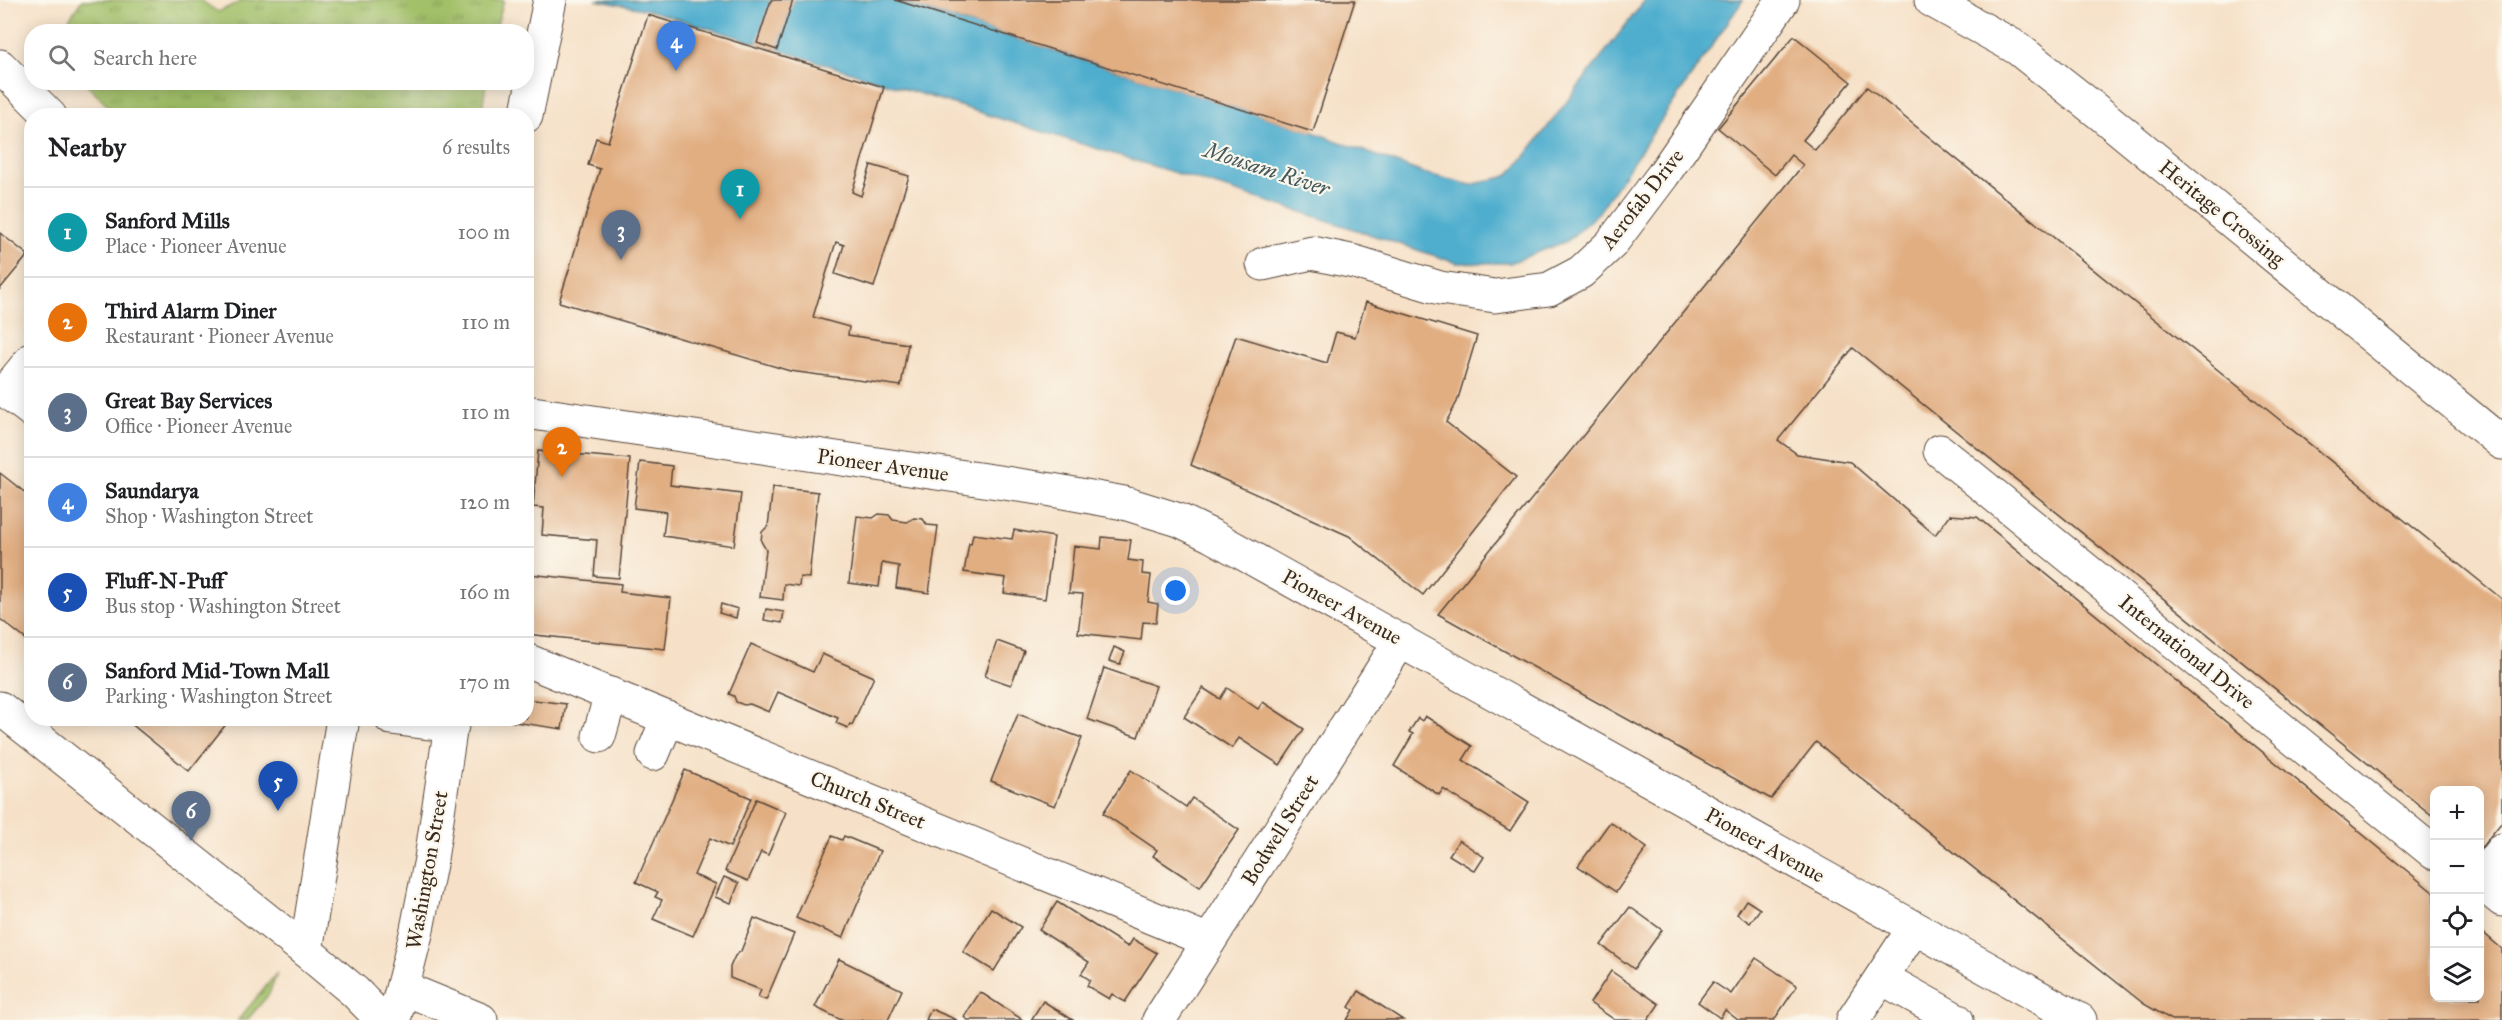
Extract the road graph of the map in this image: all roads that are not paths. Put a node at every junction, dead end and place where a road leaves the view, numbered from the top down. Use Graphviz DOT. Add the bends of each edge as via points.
graph roads {
  1 [pos="550,0"];
  2 [pos="1783,0"];
  3 [pos="1931,0"];
  4 [pos="0,66"];
  5 [pos="534,77"];
  6 [pos="24,90"];
  7 [pos="24,90"];
  8 [pos="531,90"];
  9 [pos="42,108"];
  10 [pos="528,108"];
  11 [pos="1263,264"];
  12 [pos="24,369"];
  13 [pos="24,405"];
  14 [pos="534,413"];
  15 [pos="2502,443"];
  16 [pos="1940,451"];
  17 [pos="1401,640"];
  18 [pos="534,663"];
  19 [pos="611,694"];
  20 [pos="0,708"];
  21 [pos="668,718"];
  22 [pos="342,726"];
  23 [pos="451,726"];
  24 [pos="599,736"];
  25 [pos="653,754"];
  26 [pos="2430,850"];
  27 [pos="2502,850"];
  28 [pos="2484,875"];
  29 [pos="2484,884"];
  30 [pos="2502,900"];
  31 [pos="1914,928"];
  32 [pos="1209,941"];
  33 [pos="306,951"];
  34 [pos="1881,978"];
  35 [pos="403,988"];
  36 [pos="382,1020"];
  37 [pos="394,1020"];
  38 [pos="481,1020"];
  39 [pos="1159,1020"];
  40 [pos="1853,1020"];
  41 [pos="1957,1020"];
  42 [pos="2080,1020"];
  1 -- 5 [label="street"];
  2 -- 11 [label="street, Aerofab Drive" via="1611,244 1581,272 1549,289 1496,296 1440,288 1312,253"];
  3 -- 15 [label="street, Heritage Crossing" via="2017,48"];
  4 -- 7 [label="street"];
  6 -- 9 [label="street"];
  8 -- 10 [label="street"];
  12 -- 13 [label="street" via="6,391"];
  14 -- 17 [label="street, Pioneer Avenue" via="1124,503 1179,520 1212,536"];
  16 -- 26 [label="street, International Drive"];
  17 -- 31 [label="street, Pioneer Avenue"];
  17 -- 32 [label="street, Bodwell Street"];
  18 -- 19 [label="street, Church Street"];
  19 -- 21 [label="street, Church Street"];
  19 -- 24 [label="street"];
  20 -- 33 [label="street"];
  21 -- 25 [label="street"];
  21 -- 32 [label="street, Church Street"];
  22 -- 33 [label="street"];
  23 -- 35 [label="street, Washington Street" via="431,859"];
  27 -- 28 [label="street"];
  29 -- 30 [label="street"];
  31 -- 34 [label="street"];
  31 -- 42 [label="street, Pioneer Avenue"];
  32 -- 39 [label="street, Bodwell Street"];
  33 -- 36 [label="street"];
  34 -- 40 [label="street"];
  34 -- 41 [label="street"];
  35 -- 37 [label="street, Washington Street"];
  35 -- 38 [label="street"];
}
